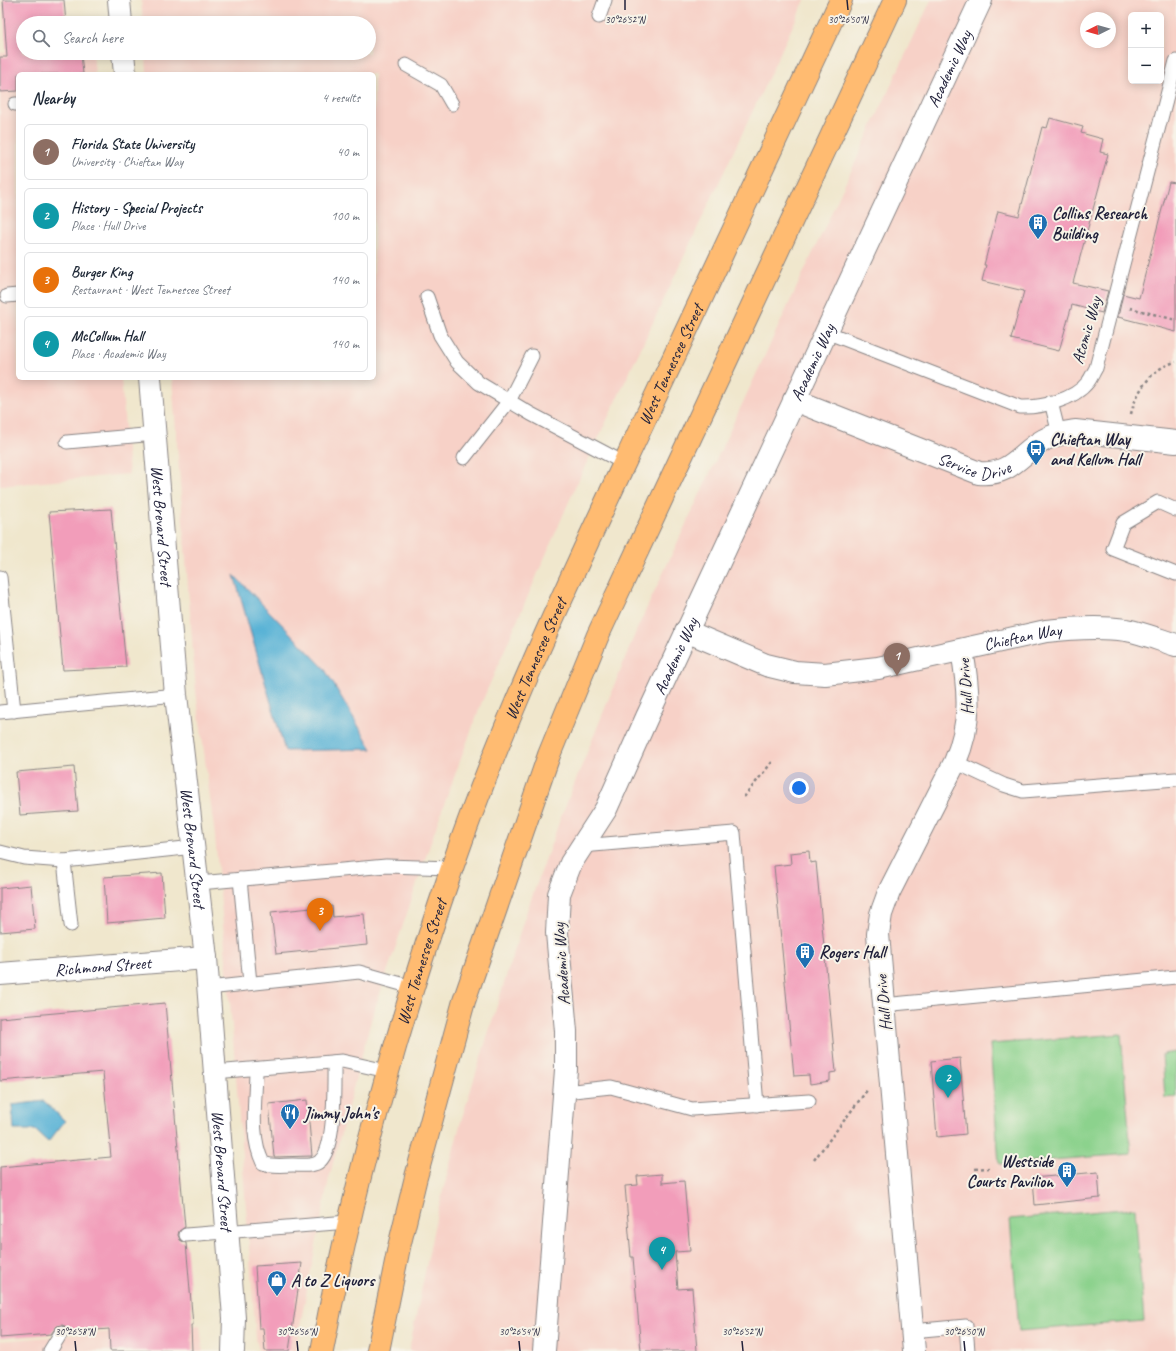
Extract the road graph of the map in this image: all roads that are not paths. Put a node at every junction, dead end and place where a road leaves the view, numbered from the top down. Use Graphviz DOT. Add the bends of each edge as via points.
graph roads {
  1 [pos="119,0"];
  2 [pos="605,0"];
  3 [pos="841,0"];
  4 [pos="896,0"];
  5 [pos="981,0"];
  6 [pos="120,16"];
  7 [pos="599,17"];
  8 [pos="124,60"];
  9 [pos="1176,61"];
  10 [pos="406,65"];
  11 [pos="125,72"];
  12 [pos="452,104"];
  13 [pos="427,298"];
  14 [pos="826,332"];
  15 [pos="532,356"];
  16 [pos="150,380"];
  17 [pos="794,400"];
  18 [pos="509,401"];
  19 [pos="1051,402"];
  20 [pos="155,434"];
  21 [pos="1059,434"];
  22 [pos="67,442"];
  23 [pos="1176,442"];
  24 [pos="464,458"];
  25 [pos="624,463"];
  26 [pos="1176,510"];
  27 [pos="1176,574"];
  28 [pos="0,577"];
  29 [pos="686,631"];
  30 [pos="1176,645"];
  31 [pos="962,650"];
  32 [pos="176,695"];
  33 [pos="14,711"];
  34 [pos="0,712"];
  35 [pos="955,762"];
  36 [pos="1176,780"];
  37 [pos="582,846"];
  38 [pos="194,848"];
  39 [pos="0,852"];
  40 [pos="64,861"];
  41 [pos="452,868"];
  42 [pos="240,879"];
  43 [pos="199,883"];
  44 [pos="71,925"];
  45 [pos="206,958"];
  46 [pos="0,974"];
  47 [pos="1176,978"];
  48 [pos="250,983"];
  49 [pos="412,987"];
  50 [pos="208,988"];
  51 [pos="883,1005"];
  52 [pos="334,1062"];
  53 [pos="256,1069"];
  54 [pos="387,1071"];
  55 [pos="215,1072"];
  56 [pos="564,1092"];
  57 [pos="809,1101"];
  58 [pos="757,1105"];
  59 [pos="348,1222"];
  60 [pos="227,1231"];
  61 [pos="186,1235"];
  62 [pos="234,1318"];
  63 [pos="61,1333"];
  64 [pos="913,1341"];
  65 [pos="50,1351"];
  66 [pos="233,1351"];
  67 [pos="244,1351"];
  68 [pos="322,1351"];
  69 [pos="378,1351"];
  70 [pos="544,1351"];
  71 [pos="968,1351"];
  1 -- 6 [label="street"];
  2 -- 7 [label="lane"];
  3 -- 25 [label="main road, West Tennessee Street"];
  4 -- 69 [label="main road" via="598,635 552,748 462,1008 399,1246"];
  5 -- 14 [label="street, Academic Way"];
  8 -- 11 [label="street"];
  9 -- 19 [label="lane, Atomic Way" via="1096,368 1088,382 1076,392"];
  10 -- 12 [label="lane" via="441,85"];
  13 -- 18 [label="lane" via="440,335 457,362 479,383"];
  14 -- 17 [label="street, Academic Way"];
  14 -- 19 [label="lane, Atomic Way" via="1008,404 1031,407"];
  15 -- 18 [label="lane"];
  16 -- 20 [label="street, West Brevard Street"];
  17 -- 21 [label="street, Service Drive" via="979,473 995,473 1002,470 1036,445"];
  17 -- 29 [label="street, Academic Way"];
  18 -- 24 [label="lane"];
  18 -- 25 [label="lane"];
  19 -- 21 [label="lane"];
  20 -- 22 [label="lane"];
  20 -- 32 [label="street, West Brevard Street"];
  21 -- 23 [label="street, Service Drive" via="1083,431"];
  25 -- 41 [label="main road, West Tennessee Street" via="543,638"];
  26 -- 27 [label="lane" via="1158,502 1124,523 1113,549"];
  28 -- 33 [label="lane"];
  29 -- 31 [label="street, Chieftan Way" via="766,665 811,674 864,671"];
  29 -- 37 [label="street, Academic Way" via="606,809"];
  30 -- 31 [label="street, Chieftan Way" via="1126,630 1079,628 1046,631"];
  31 -- 35 [label="street, Hull Drive" via="967,683 968,717 963,742"];
  32 -- 33 [label="lane"];
  32 -- 38 [label="street, West Brevard Street"];
  33 -- 34 [label="lane"];
  35 -- 36 [label="lane" via="1023,791"];
  35 -- 51 [label="street, Hull Drive" via="894,881 881,914 878,938"];
  37 -- 56 [label="street, Academic Way" via="564,879 557,912 566,1031"];
  37 -- 58 [label="lane" via="734,832"];
  38 -- 40 [label="lane"];
  38 -- 43 [label="street, West Brevard Street"];
  39 -- 40 [label="lane" via="24,858"];
  40 -- 44 [label="lane"];
  41 -- 42 [label="lane" via="386,866"];
  41 -- 49 [label="main road, West Tennessee Street"];
  42 -- 43 [label="lane"];
  42 -- 48 [label="lane"];
  43 -- 45 [label="street, West Brevard Street"];
  45 -- 46 [label="street, Richmond Street"];
  45 -- 50 [label="street, West Brevard Street"];
  47 -- 51 [label="lane"];
  48 -- 49 [label="lane" via="359,972"];
  48 -- 50 [label="lane"];
  49 -- 54 [label="main road, West Tennessee Street"];
  50 -- 55 [label="street, West Brevard Street"];
  51 -- 64 [label="street, Hull Drive"];
  52 -- 53 [label="lane"];
  52 -- 53 [label="lane" via="333,1120 325,1153 320,1162 312,1164 270,1166 263,1163 257,1145 255,1126"];
  52 -- 54 [label="lane" via="342,1061"];
  53 -- 55 [label="lane"];
  54 -- 59 [label="main road, West Tennessee Street"];
  55 -- 60 [label="street, West Brevard Street"];
  56 -- 58 [label="lane" via="611,1087 692,1109"];
  56 -- 70 [label="street, Academic Way"];
  57 -- 58 [label="lane"];
  59 -- 60 [label="lane"];
  59 -- 68 [label="main road, West Tennessee Street"];
  60 -- 61 [label="lane"];
  60 -- 62 [label="street, West Brevard Street"];
  62 -- 66 [label="street, West Brevard Street"];
  62 -- 67 [label="street, West Brevard Street"];
  63 -- 65 [label="lane"];
  64 -- 71 [label="lane" via="966,1326"];
}
